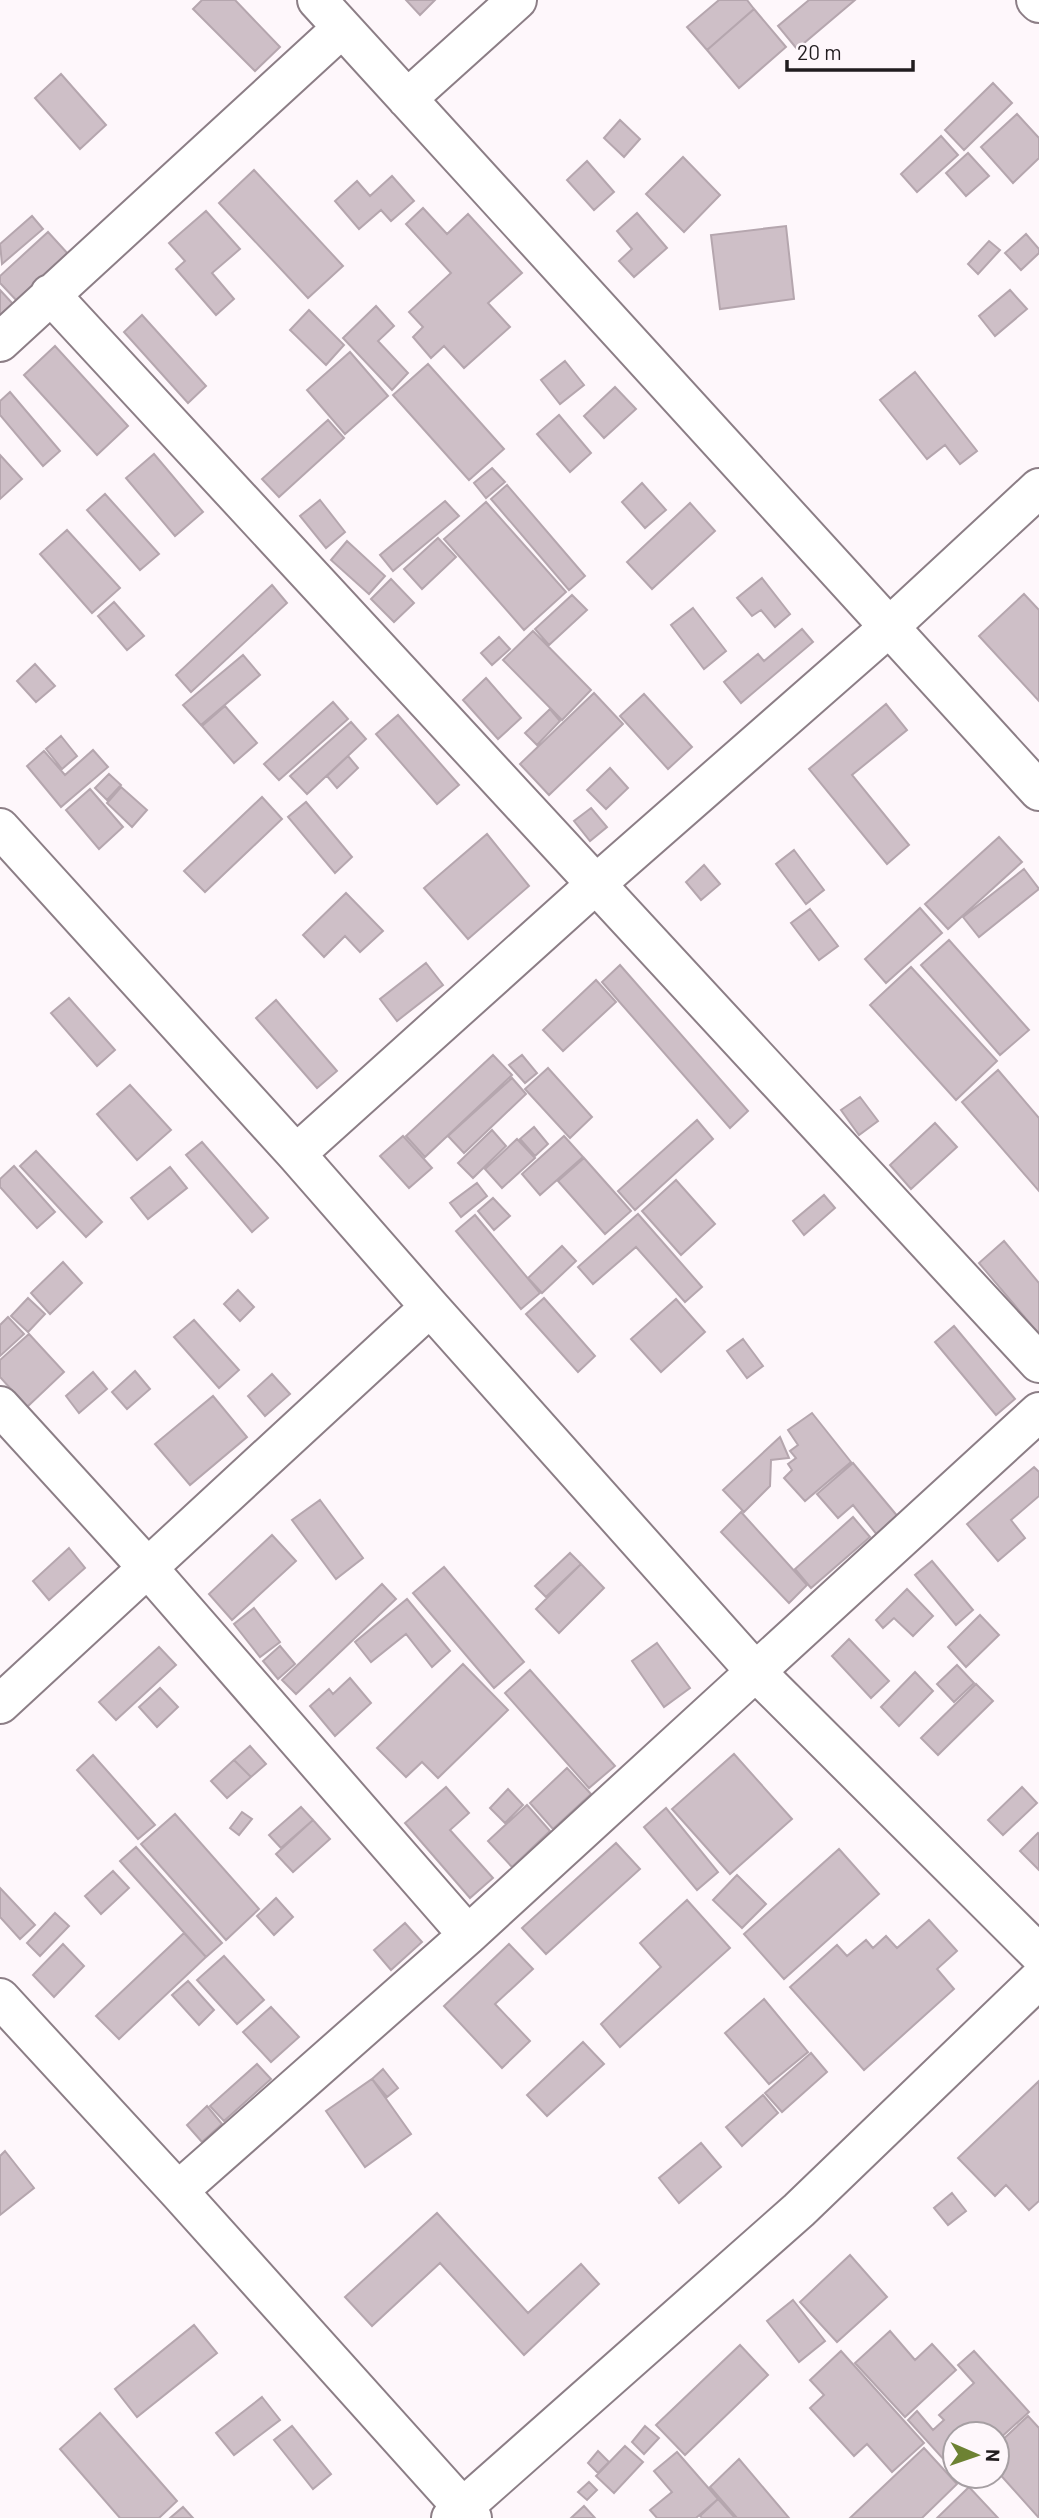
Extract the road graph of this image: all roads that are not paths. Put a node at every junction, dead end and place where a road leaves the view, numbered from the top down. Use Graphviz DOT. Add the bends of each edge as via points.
graph roads {
  1 [pos="317,0"];
  2 [pos="517,0"];
  3 [pos="342,28"];
  4 [pos="407,99"];
  5 [pos="50,294"];
  6 [pos="0,342"];
  7 [pos="1039,488"];
  8 [pos="888,628"];
  9 [pos="1039,791"];
  10 [pos="0,828"];
  11 [pos="596,884"];
  12 [pos="296,1154"];
  13 [pos="430,1307"];
  14 [pos="1039,1363"];
  15 [pos="0,1406"];
  16 [pos="1039,1412"];
  17 [pos="147,1567"];
  18 [pos="755,1671"];
  19 [pos="0,1703"];
  20 [pos="468,1935"];
  21 [pos="1039,1954"];
  22 [pos="1039,1979"];
  23 [pos="0,1998"];
  24 [pos="178,2191"];
  25 [pos="462,2515"];
  1 -- 3 [label="street"];
  2 -- 4 [label="street"];
  3 -- 4 [label="street"];
  3 -- 5 [label="street"];
  4 -- 8 [label="street"];
  5 -- 6 [label="street"];
  5 -- 11 [label="street"];
  7 -- 8 [label="street"];
  8 -- 9 [label="street"];
  8 -- 11 [label="street"];
  10 -- 12 [label="street"];
  11 -- 12 [label="street"];
  11 -- 14 [label="street"];
  12 -- 13 [label="street"];
  13 -- 17 [label="street"];
  13 -- 18 [label="street"];
  15 -- 17 [label="street"];
  16 -- 18 [label="street"];
  17 -- 19 [label="street"];
  17 -- 20 [label="street"];
  18 -- 20 [label="street"];
  18 -- 21 [label="street"];
  20 -- 24 [label="street"];
  22 -- 25 [label="street" via="799,2210"];
  23 -- 24 [label="street"];
  24 -- 25 [label="street"];
}
